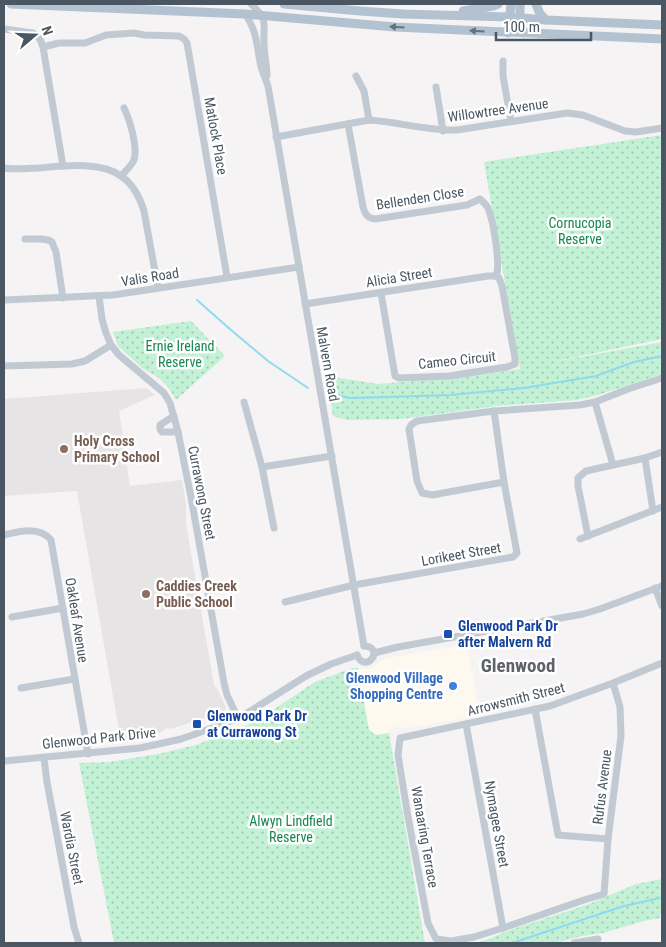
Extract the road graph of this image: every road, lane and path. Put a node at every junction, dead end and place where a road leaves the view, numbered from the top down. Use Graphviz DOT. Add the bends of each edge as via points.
graph roads {
  1 [pos="11,4"];
  2 [pos="251,4"];
  3 [pos="284,4"];
  4 [pos="498,4"];
  5 [pos="511,4"];
  6 [pos="520,4"];
  7 [pos="536,4"];
  8 [pos="107,6"];
  9 [pos="245,14"];
  10 [pos="261,15"];
  11 [pos="443,15"];
  12 [pos="510,16"];
  13 [pos="520,17"];
  14 [pos="546,20"];
  15 [pos="662,26"];
  16 [pos="4,29"];
  17 [pos="508,33"];
  18 [pos="523,33"];
  19 [pos="662,39"];
  20 [pos="43,47"];
  21 [pos="503,61"];
  22 [pos="356,76"];
  23 [pos="268,86"];
  24 [pos="436,87"];
  25 [pos="124,108"];
  26 [pos="369,120"];
  27 [pos="511,121"];
  28 [pos="348,124"];
  29 [pos="662,128"];
  30 [pos="443,130"];
  31 [pos="276,137"];
  32 [pos="63,166"];
  33 [pos="4,168"];
  34 [pos="122,176"];
  35 [pos="25,239"];
  36 [pos="299,267"];
  37 [pos="496,276"];
  38 [pos="227,278"];
  39 [pos="158,288"];
  40 [pos="381,293"];
  41 [pos="99,296"];
  42 [pos="63,298"];
  43 [pos="4,300"];
  44 [pos="305,304"];
  45 [pos="112,345"];
  46 [pos="4,366"];
  47 [pos="662,378"];
  48 [pos="244,402"];
  49 [pos="595,402"];
  50 [pos="494,411"];
  51 [pos="174,416"];
  52 [pos="178,432"];
  53 [pos="662,452"];
  54 [pos="332,456"];
  55 [pos="645,458"];
  56 [pos="613,465"];
  57 [pos="262,467"];
  58 [pos="504,482"];
  59 [pos="662,507"];
  60 [pos="654,511"];
  61 [pos="274,528"];
  62 [pos="4,535"];
  63 [pos="588,536"];
  64 [pos="580,539"];
  65 [pos="354,585"];
  66 [pos="659,587"];
  67 [pos="285,602"];
  68 [pos="662,606"];
  69 [pos="63,608"];
  70 [pos="12,617"];
  71 [pos="364,646"];
  72 [pos="374,653"];
  73 [pos="358,655"];
  74 [pos="662,663"];
  75 [pos="74,679"];
  76 [pos="613,683"];
  77 [pos="21,688"];
  78 [pos="535,709"];
  79 [pos="238,718"];
  80 [pos="466,724"];
  81 [pos="400,738"];
  82 [pos="88,754"];
  83 [pos="44,758"];
  84 [pos="4,761"];
  85 [pos="608,839"];
  86 [pos="503,928"];
  87 [pos="598,938"];
  88 [pos="79,943"];
  89 [pos="574,943"];
  1 -- 8 [label="main road"];
  2 -- 10 [label="street"];
  3 -- 11 [label="main road"];
  4 -- 11 [label="main road"];
  5 -- 12 [label="main road"];
  6 -- 13 [label="main road"];
  7 -- 14 [label="main road"];
  8 -- 9 [label="main road"];
  9 -- 10 [label="main road"];
  9 -- 23 [label="street, Malvern Road" via="256,34"];
  17 -- 10 [label="main road, one-way"];
  10 -- 23 [label="street, Malvern Road" via="265,26 263,44"];
  11 -- 12 [label="main road"];
  12 -- 13 [label="main road"];
  12 -- 17 [label="main road"];
  13 -- 14 [label="main road"];
  13 -- 18 [label="main road"];
  14 -- 15 [label="main road"];
  16 -- 20 [label="street" via="33,33"];
  17 -- 18 [label="main road"];
  18 -- 19 [label="main road"];
  20 -- 32 [label="street"];
  20 -- 38 [label="street, Matlock Place" via="134,33 184,39"];
  21 -- 27 [label="street"];
  22 -- 26 [label="street" via="364,91"];
  23 -- 31 [label="street, Malvern Road"];
  24 -- 30 [label="street"];
  25 -- 34 [label="street" via="130,120 135,151 133,162"];
  26 -- 28 [label="street, Willowtree Avenue"];
  26 -- 30 [label="street, Willowtree Avenue"];
  27 -- 29 [label="street, Willowtree Avenue" via="567,113 583,115 625,132"];
  27 -- 30 [label="street, Willowtree Avenue"];
  28 -- 31 [label="street, Willowtree Avenue"];
  28 -- 37 [label="street, Bellenden Close" via="367,216 375,219 467,205 480,199 487,207 493,226 498,267"];
  31 -- 36 [label="street, Malvern Road"];
  32 -- 33 [label="street"];
  32 -- 34 [label="street" via="93,166"];
  34 -- 39 [label="street" via="135,190 144,211"];
  35 -- 42 [label="street" via="52,242"];
  36 -- 38 [label="street, Valis Road"];
  36 -- 44 [label="street, Malvern Road"];
  37 -- 40 [label="street, Alicia Street"];
  37 -- 40 [label="street, Cameo Circuit" via="502,286 515,364 449,376 394,376"];
  38 -- 39 [label="street, Valis Road"];
  39 -- 41 [label="street, Valis Road"];
  40 -- 44 [label="street, Alicia Street"];
  41 -- 42 [label="street, Valis Road"];
  41 -- 45 [label="street, Currawong Street" via="102,319"];
  42 -- 43 [label="street, Valis Road"];
  44 -- 54 [label="street, Malvern Road"];
  45 -- 46 [label="street" via="86,361 72,364"];
  45 -- 51 [label="street, Currawong Street" via="128,364 164,392"];
  47 -- 49 [label="street"];
  48 -- 57 [label="street"];
  49 -- 50 [label="street"];
  49 -- 56 [label="street"];
  50 -- 58 [label="street, Lorikeet Street"];
  50 -- 58 [label="street" via="417,421 409,429 422,494"];
  51 -- 52 [label="street, Currawong Street"];
  51 -- 52 [label="street" via="160,425 160,429 162,432"];
  52 -- 79 [label="street, Currawong Street" via="224,684"];
  53 -- 55 [label="street"];
  54 -- 57 [label="street"];
  54 -- 65 [label="street, Malvern Road"];
  55 -- 56 [label="street"];
  55 -- 60 [label="street"];
  56 -- 63 [label="street" via="586,471 578,478"];
  57 -- 61 [label="street"];
  58 -- 65 [label="street, Lorikeet Street" via="517,553 513,557"];
  59 -- 60 [label="street"];
  60 -- 63 [label="street"];
  62 -- 69 [label="street, Oakleaf Avenue" via="36,531 49,538"];
  63 -- 64 [label="street"];
  65 -- 67 [label="street"];
  65 -- 71 [label="street, Malvern Road"];
  66 -- 68 [label="street"];
  66 -- 72 [label="street" via="583,614"];
  69 -- 70 [label="street"];
  69 -- 75 [label="street, Oakleaf Avenue"];
  71 -- 72 [label="street" via="369,646"];
  71 -- 73 [label="street" via="358,650"];
  72 -- 73 [label="street" via="366,662 361,661"];
  73 -- 79 [label="street, Glenwood Park Drive" via="306,676"];
  74 -- 76 [label="street, Arrowsmith Street"];
  75 -- 77 [label="street"];
  75 -- 82 [label="street, Oakleaf Avenue"];
  76 -- 78 [label="street, Arrowsmith Street"];
  76 -- 85 [label="street, Rufus Avenue" via="620,707 620,736"];
  78 -- 80 [label="street, Arrowsmith Street"];
  78 -- 85 [label="street" via="558,835"];
  79 -- 82 [label="street, Glenwood Park Drive" via="167,743"];
  80 -- 81 [label="street, Arrowsmith Street"];
  80 -- 86 [label="street, Nymagee Street"];
  81 -- 86 [label="street, Wanaaring Terrace" via="398,755 408,816 428,922 436,939 451,941"];
  82 -- 83 [label="street, Glenwood Park Drive"];
  83 -- 84 [label="street, Glenwood Park Drive"];
  83 -- 88 [label="street, Wardia Street"];
  85 -- 86 [label="street, Rufus Avenue" via="604,894"];
  87 -- 89 [label="street"];
}
